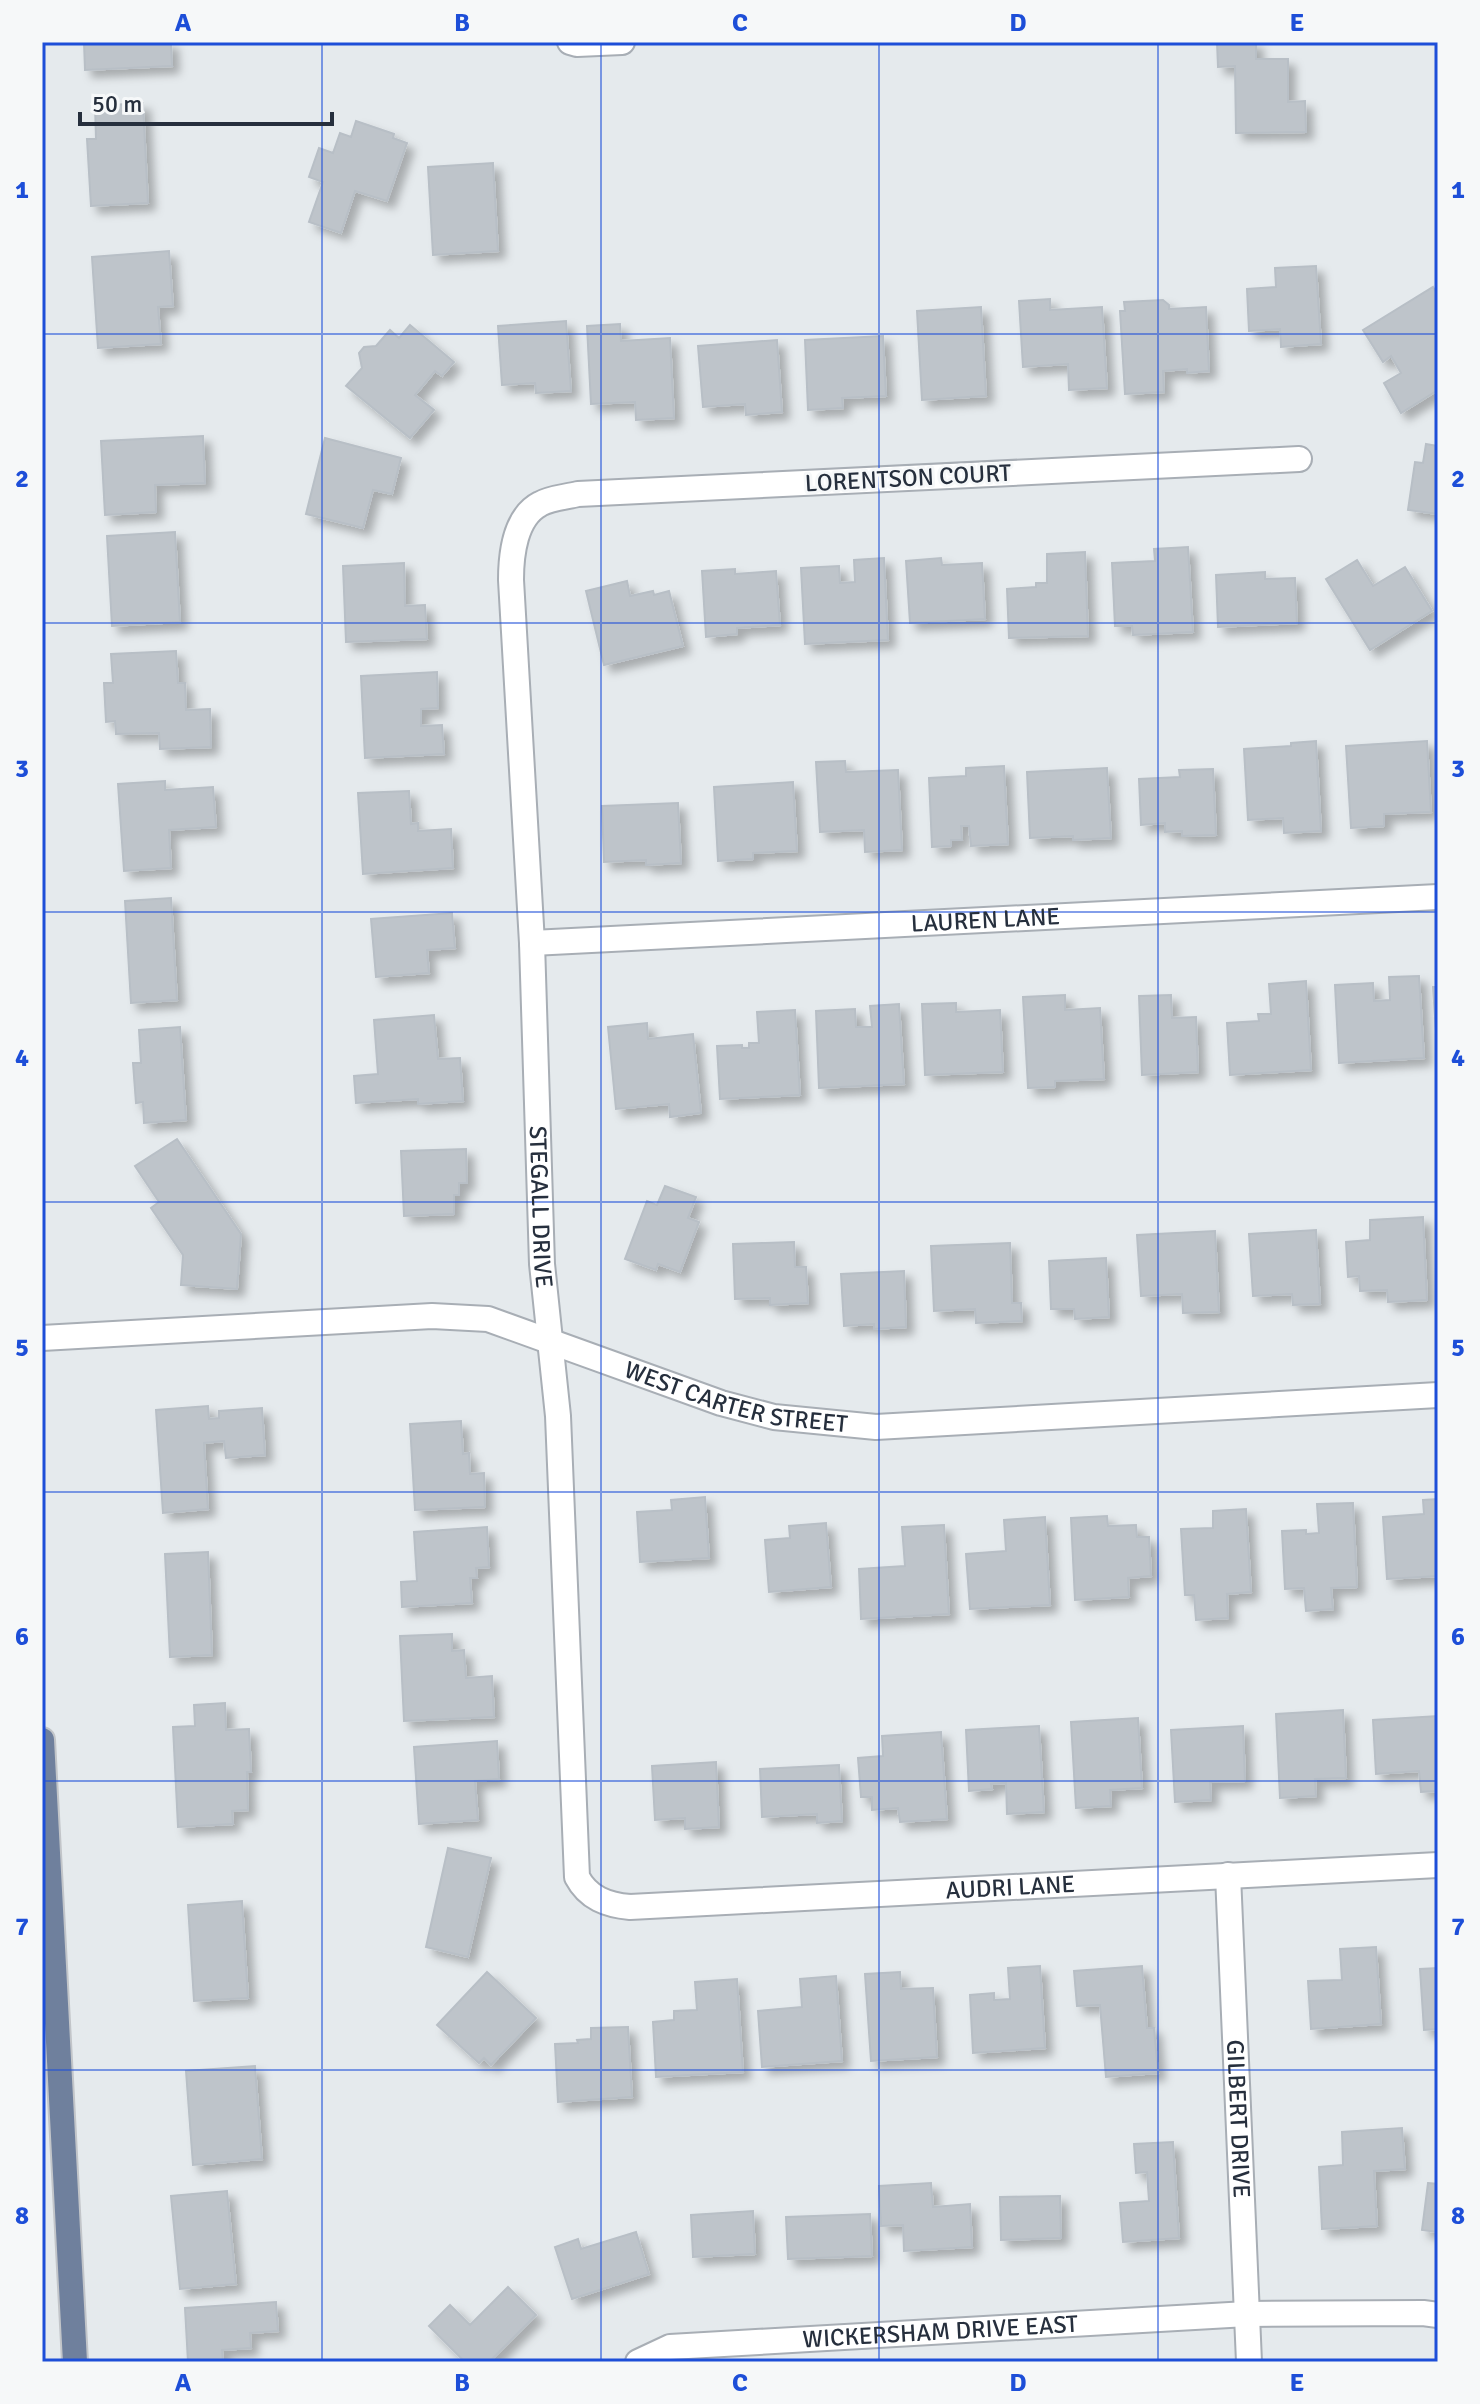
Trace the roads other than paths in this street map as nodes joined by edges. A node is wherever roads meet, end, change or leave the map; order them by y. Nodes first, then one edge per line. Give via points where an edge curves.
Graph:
1 (570, 42) edge
2 (622, 42) edge
3 (1299, 459) dead end
4 (524, 519) joint
5 (1438, 897) edge
6 (532, 943) junction
7 (42, 1338) edge
8 (551, 1342) junction
9 (1438, 1395) edge
10 (42, 1740) edge
11 (1438, 1865) edge
12 (1228, 1875) junction
13 (587, 1892) joint
14 (1247, 2314) junction
15 (1438, 2315) edge
16 (75, 2362) edge
17 (638, 2362) edge
18 (1249, 2362) edge

1 - 2 street
3 - 4 street, LORENTSON COURT via 578,494 540,504
4 - 6 street, STEGALL DRIVE via 511,552 511,580
5 - 6 street, LAUREN LANE
6 - 8 street, STEGALL DRIVE via 542,1264
7 - 8 street, WEST CARTER STREET via 432,1316 488,1319
8 - 9 street, WEST CARTER STREET via 774,1417 876,1427
8 - 13 street, STEGALL DRIVE via 577,1877
10 - 16 main road
11 - 12 street, AUDRI LANE
12 - 13 street, AUDRI LANE via 630,1907 610,1906
12 - 14 street, GILBERT DRIVE
14 - 15 street, WICKERSHAM DRIVE EAST
14 - 17 street, WICKERSHAM DRIVE EAST via 670,2347
14 - 18 street, GILBERT DRIVE

